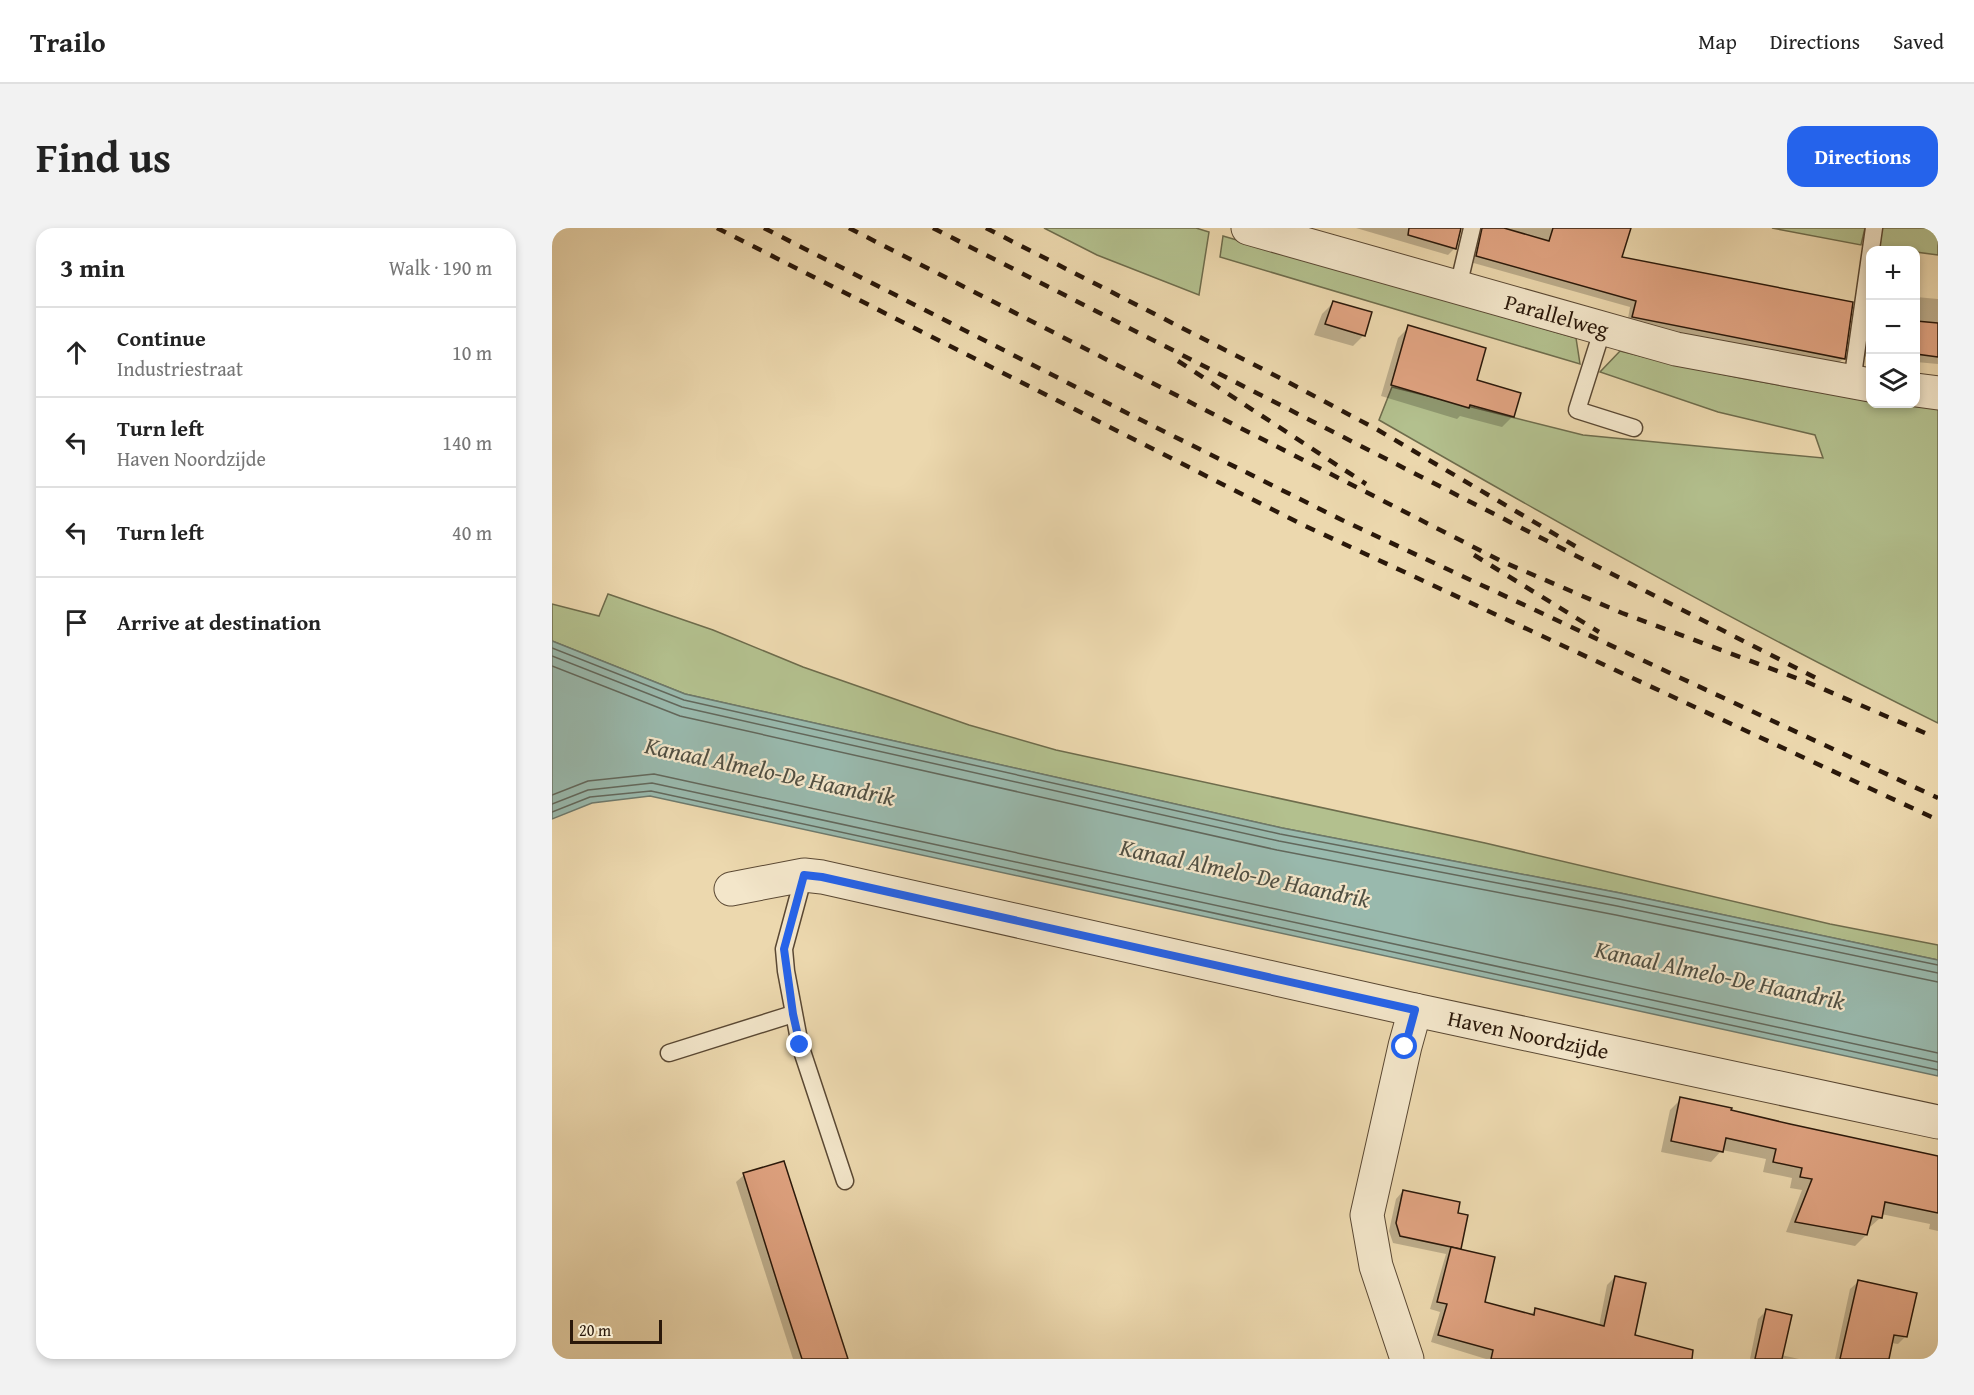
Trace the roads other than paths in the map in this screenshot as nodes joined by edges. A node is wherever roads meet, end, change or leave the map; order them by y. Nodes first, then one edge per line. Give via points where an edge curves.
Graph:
1 (1248, 228) edge
2 (1472, 228) edge
3 (1874, 228) edge
4 (1458, 287) junction
5 (1603, 328) junction
6 (1861, 383) edge
7 (1920, 391) edge
8 (1938, 393) edge
9 (1634, 428) dead end
10 (804, 875) junction
11 (731, 889) dead end
12 (1415, 1010) junction
13 (793, 1014) junction
14 (669, 1053) dead end
15 (1938, 1122) edge
16 (845, 1181) dead end
17 (1407, 1359) edge

1 - 4 street, Parallelweg
2 - 4 lane
3 - 6 lane
4 - 5 street, Parallelweg
5 - 6 street, Parallelweg via 1676,349
5 - 9 lane via 1577,410
7 - 8 street
10 - 11 street, Haven Noordzijde
10 - 12 street, Haven Noordzijde
10 - 13 lane via 784,949
12 - 15 street, Haven Noordzijde
12 - 17 street via 1367,1215 1376,1266
13 - 14 lane
13 - 16 lane

